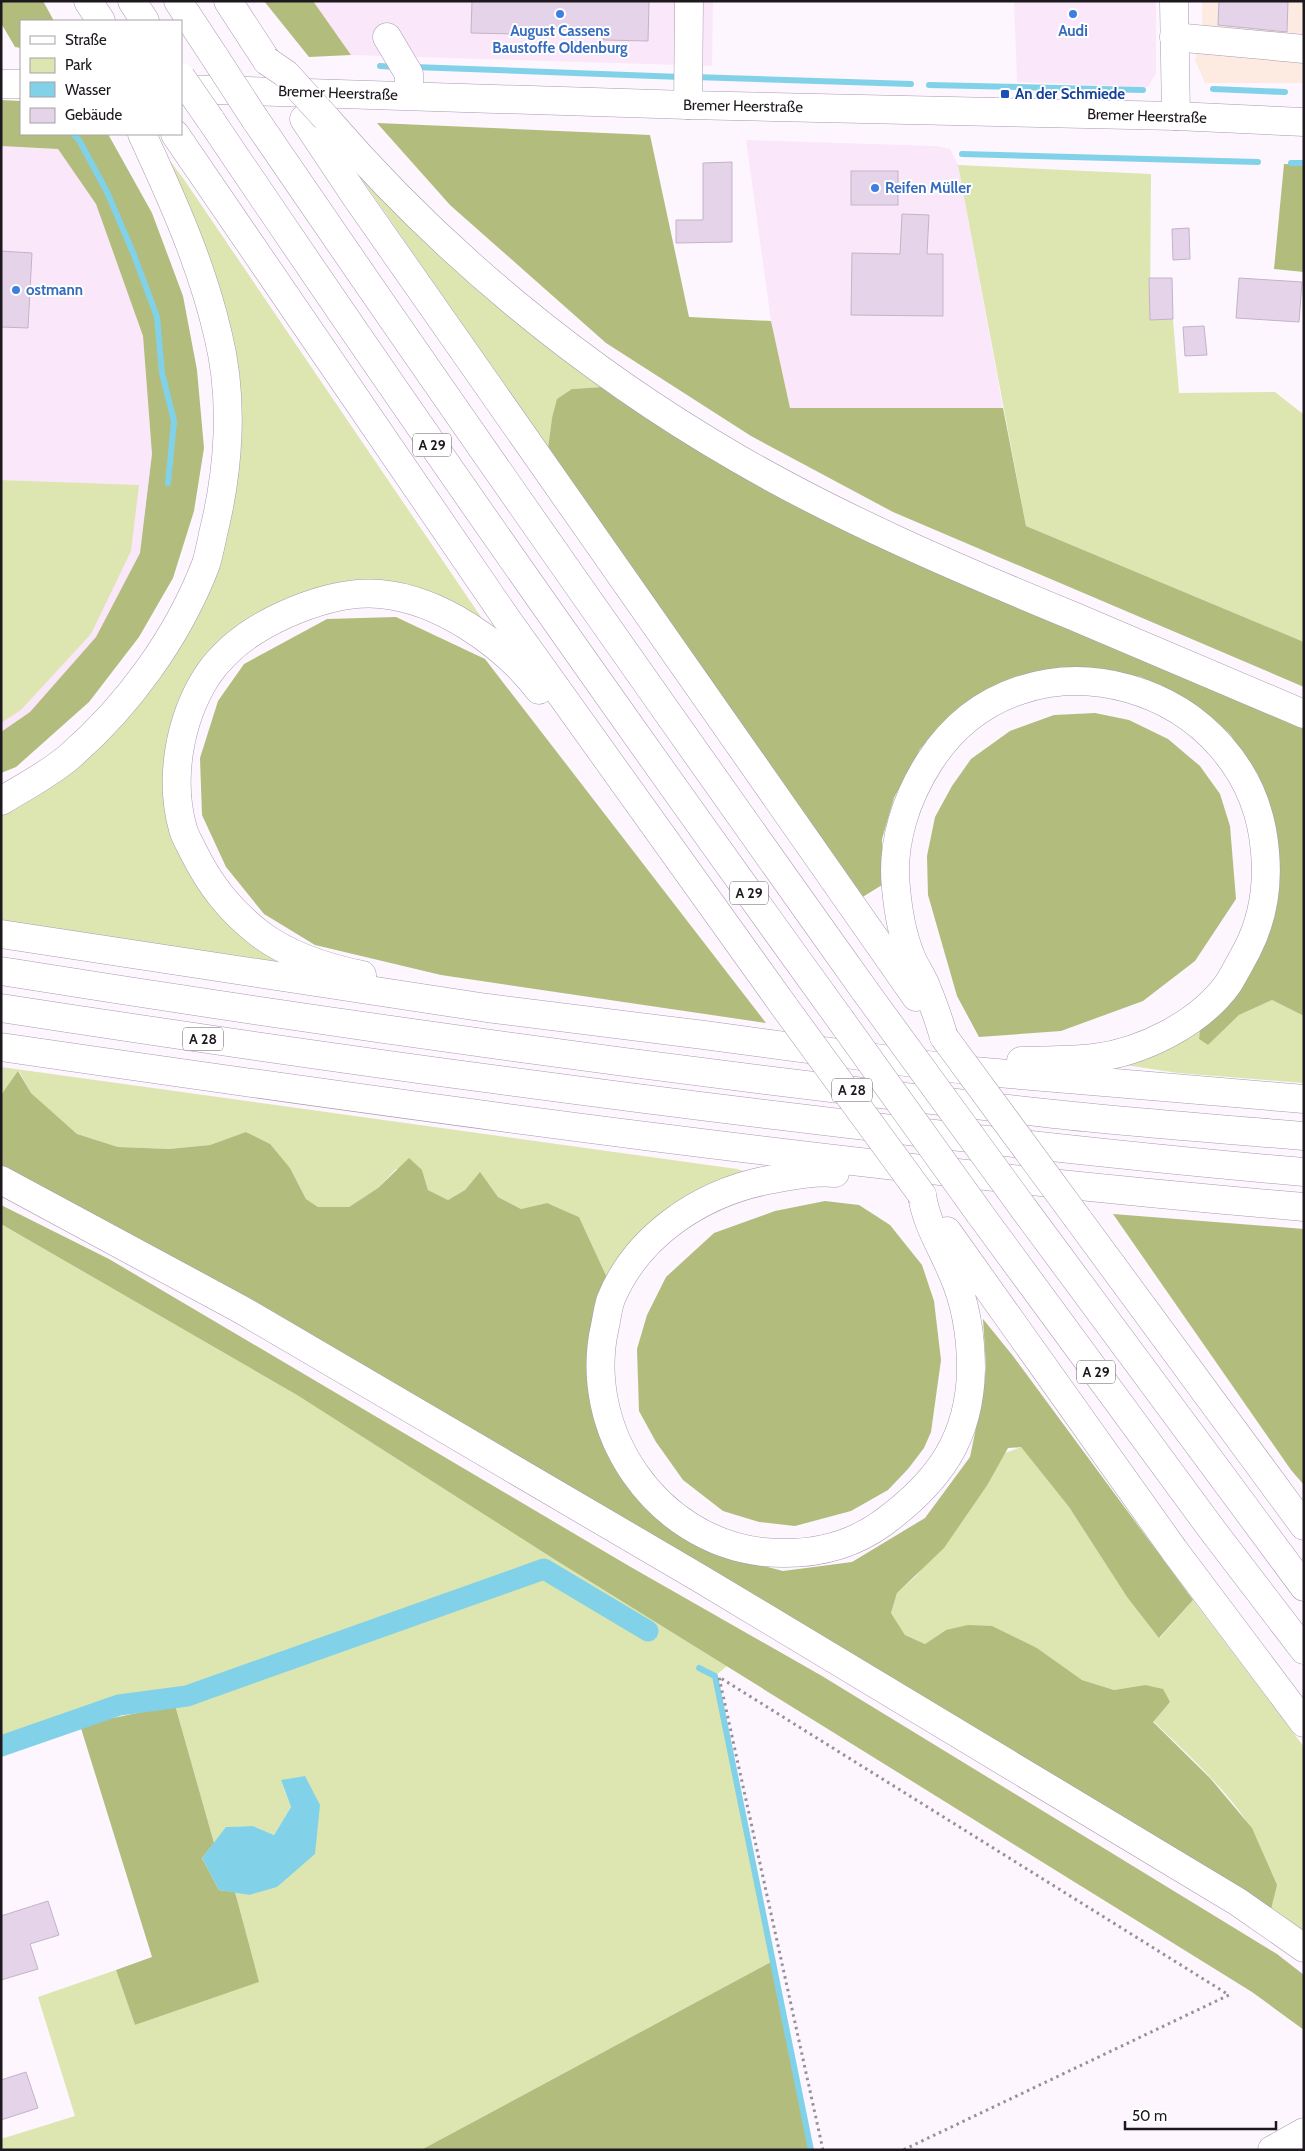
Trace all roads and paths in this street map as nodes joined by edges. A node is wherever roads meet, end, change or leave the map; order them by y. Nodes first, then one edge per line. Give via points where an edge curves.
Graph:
1 (70, 1) edge
2 (88, 1) edge
3 (132, 1) edge
4 (178, 1) edge
5 (228, 1) edge
6 (689, 1) edge
7 (1174, 1) edge
8 (81, 20) edge
9 (100, 20) edge
10 (143, 20) edge
11 (387, 37) dead end
12 (1174, 37) junction
13 (1304, 49) edge
14 (182, 78) edge
15 (1, 84) edge
16 (20, 84) edge
17 (182, 89) edge
18 (410, 95) junction
19 (688, 105) junction
20 (1176, 116) junction
21 (315, 118) junction
22 (1304, 122) edge
23 (142, 135) edge
24 (176, 135) edge
25 (1304, 714) edge
26 (633, 797) junction
27 (1, 801) edge
28 (1, 934) edge
29 (1, 971) edge
30 (1, 1008) edge
31 (487, 1008) junction
32 (944, 1037) junction
33 (1, 1047) edge
34 (973, 1071) junction
35 (1304, 1099) edge
36 (1304, 1136) edge
37 (879, 1165) junction
38 (1304, 1172) edge
39 (1, 1180) edge
40 (922, 1195) junction
41 (1304, 1207) edge
42 (1222, 1416) junction
43 (1304, 1504) edge
44 (1304, 1526) edge
45 (1304, 1587) edge
46 (1304, 1650) edge
47 (1304, 1722) edge
48 (1304, 1948) edge
49 (1304, 2132) edge
50 (823, 2150) edge
51 (903, 2150) edge
52 (1272, 2150) edge

1 - 8 main road
2 - 9 main road
3 - 10 main road
4 - 45 main road, A 29, bridge via 400,332 687,742 1024,1209
5 - 21 main road, bridge via 267,61 286,74
6 - 19 main road
7 - 12 main road
11 - 18 main road via 409,74
12 - 13 main road
12 - 20 main road
14 - 46 main road, A 29, bridge via 362,345 658,768 980,1214
15 - 16 main road
17 - 18 main road, Bremer Heerstraße
18 - 19 main road, Bremer Heerstraße
19 - 20 main road, Bremer Heerstraße
20 - 22 main road, Bremer Heerstraße
21 - 25 main road via 350,146 428,226 546,330 672,419 812,499 897,540
21 - 32 main road via 367,213
23 - 27 main road via 202,276 219,337 227,399 226,455 220,508 206,563 178,621 136,688 68,758
24 - 26 main road via 506,618
26 - 31 main road via 607,778 525,672 489,641 452,617 417,602 380,594 337,597 307,605 249,633 225,654 207,677 187,718 179,749 177,792 183,830 204,873 229,908 261,935 293,953 352,973 468,993
26 - 40 main road, bridge
28 - 31 main road
29 - 36 main road, A 28 via 392,1031 690,1072 1056,1114
30 - 38 main road, A 28 via 405,1069 683,1105 1143,1158
31 - 34 main road
32 - 34 main road via 927,987 910,954 900,919 894,857 918,780 941,744 969,717 1000,698 1039,684 1086,680 1138,690 1171,705 1204,728 1220,743 1245,782 1256,804 1264,842 1266,888 1261,910 1253,939 1227,986 1192,1019 1135,1048 1094,1058 1014,1061
32 - 42 main road, bridge
33 - 37 main road via 395,1104
34 - 35 main road
37 - 40 main road via 859,1174 828,1172 737,1187 698,1204 670,1223 646,1245 626,1273 611,1300 601,1343 600,1381 604,1408 617,1447 640,1483 663,1508 712,1538 745,1550 790,1554 836,1547 874,1529 908,1504 932,1479 951,1452 966,1413 971,1370 969,1328 963,1301 924,1214
37 - 41 main road
39 - 48 main road via 242,1310 701,1579 1238,1902
40 - 47 main road via 1174,1550
42 - 43 main road via 1256,1442
42 - 44 main road
49 - 52 main road
50 - 51 path via 719,1677 1229,1995

